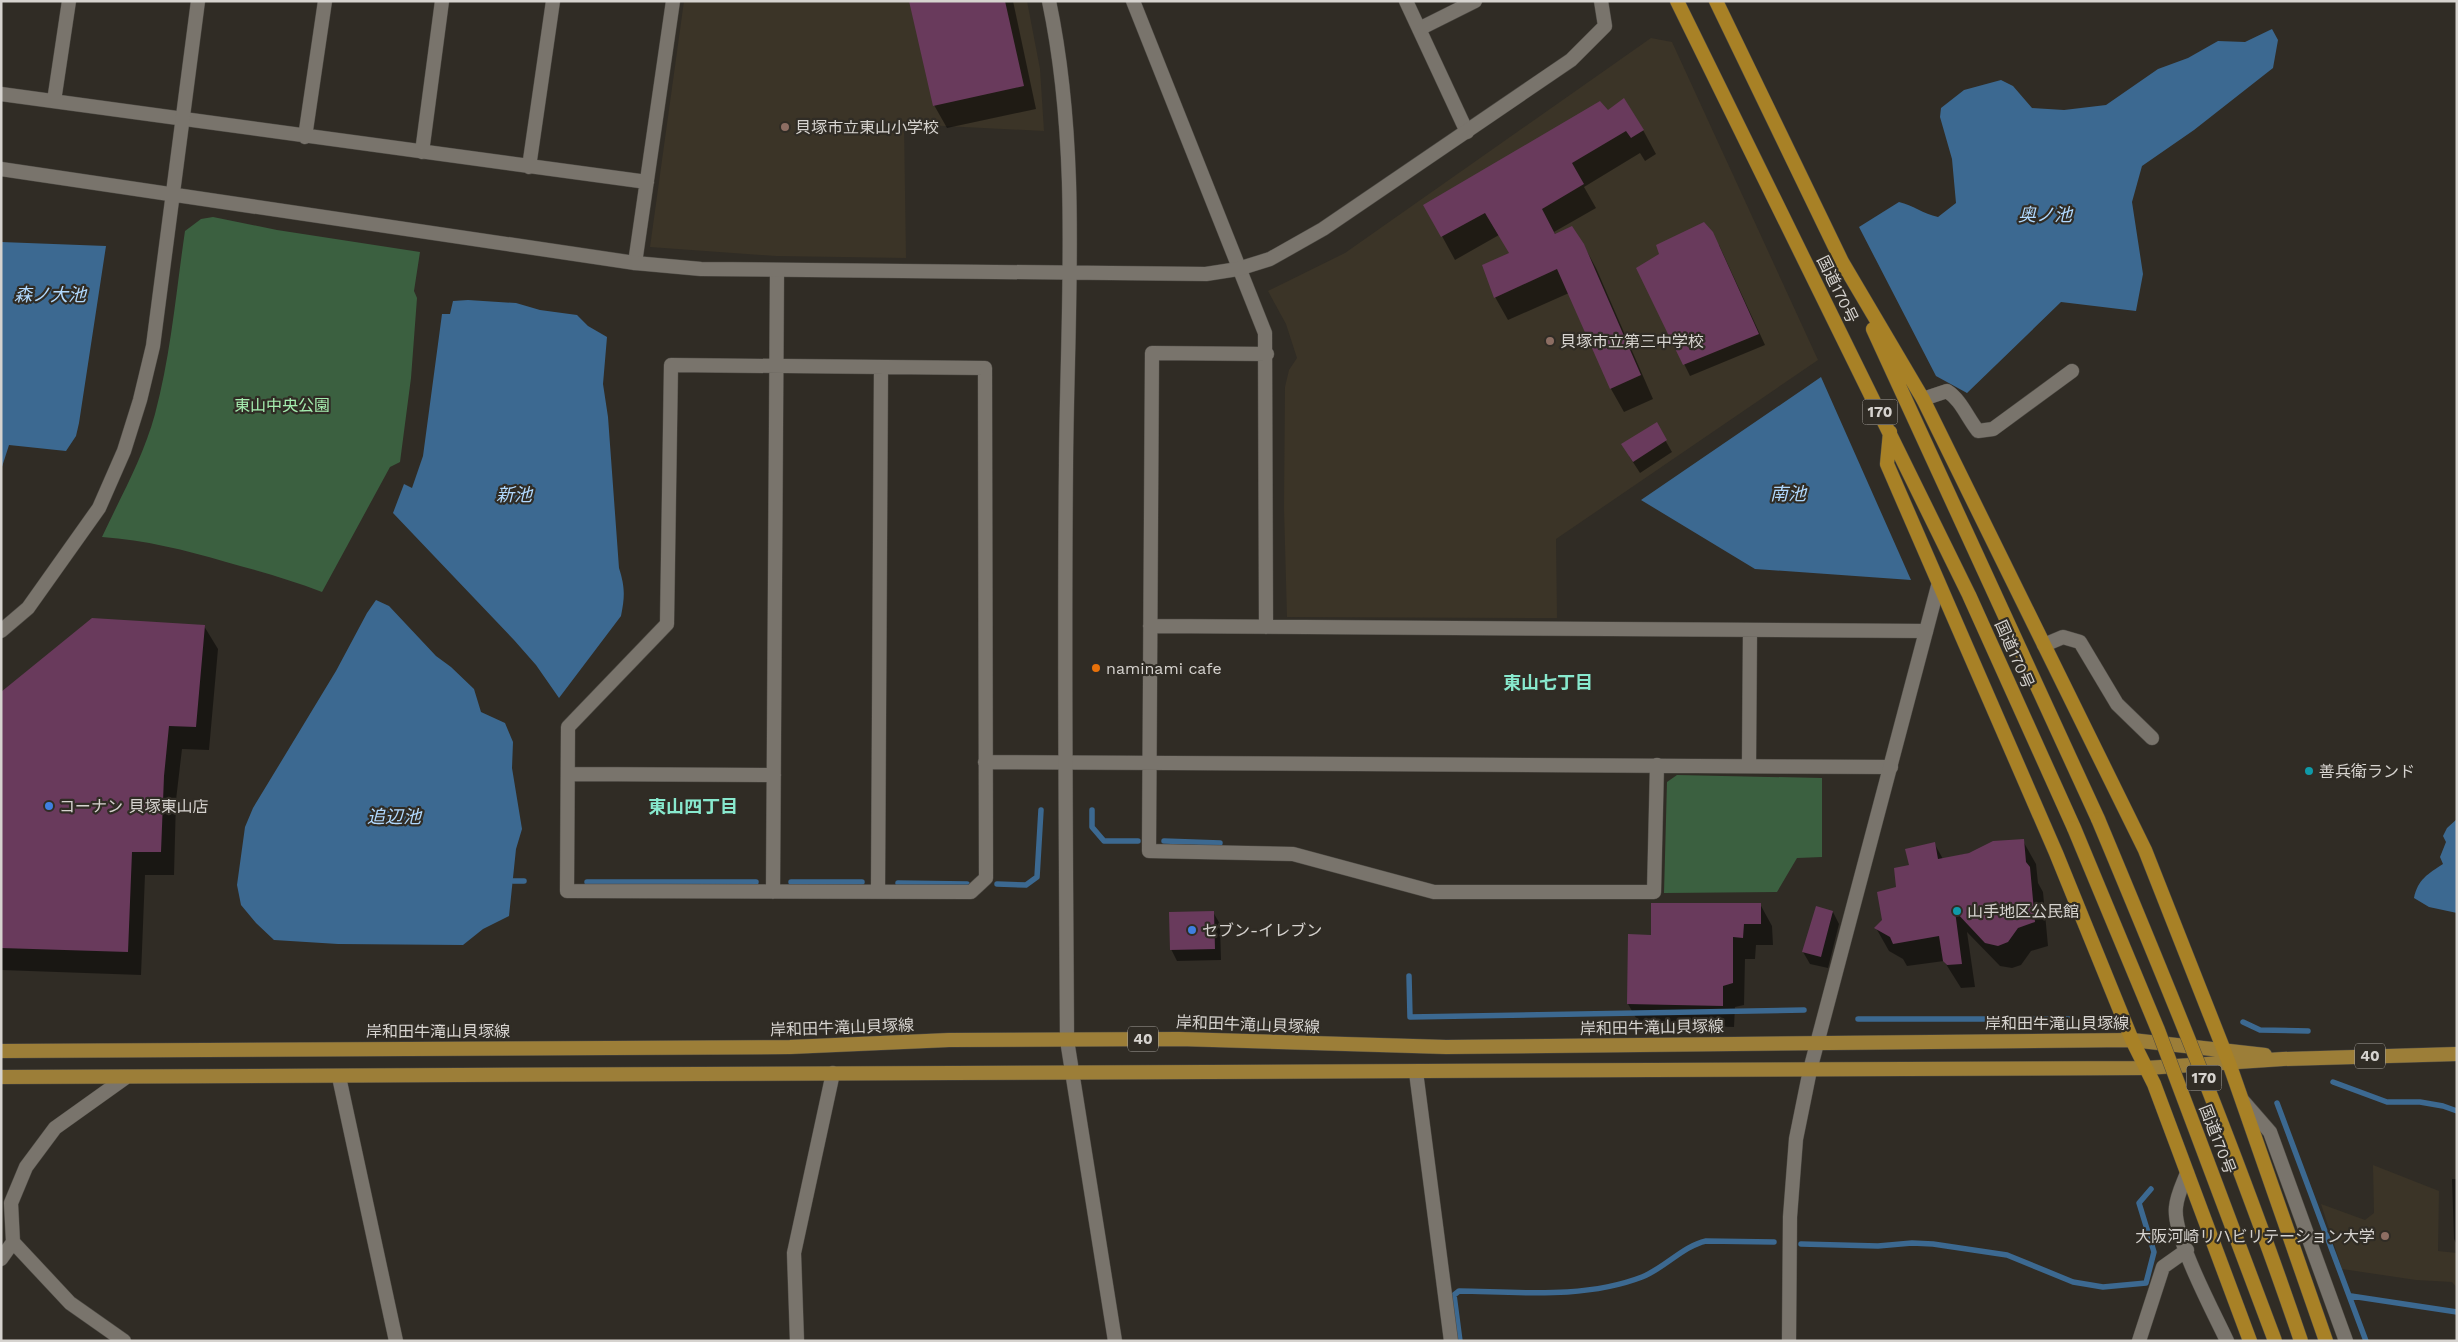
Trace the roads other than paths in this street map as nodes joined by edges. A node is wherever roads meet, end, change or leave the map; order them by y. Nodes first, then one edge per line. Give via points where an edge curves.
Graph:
1 (69, 1) edge
2 (198, 1) edge
3 (325, 1) edge
4 (442, 1) edge
5 (553, 1) edge
6 (673, 1) edge
7 (1049, 1) edge
8 (1133, 1) edge
9 (1406, 1) edge
10 (1475, 1) edge
11 (1601, 1) edge
12 (1677, 1) edge
13 (1716, 1) edge
14 (1419, 29) junction
15 (1, 94) edge
16 (54, 101) junction
17 (181, 120) junction
18 (1467, 132) junction
19 (306, 137) junction
20 (422, 152) junction
21 (529, 167) junction
22 (1, 169) edge
23 (647, 182) junction
24 (172, 192) junction
25 (1841, 260) junction
26 (635, 263) junction
27 (1238, 269) junction
28 (777, 271) junction
29 (1068, 272) junction
30 (1267, 354) junction
31 (776, 366) junction
32 (881, 367) junction
33 (2072, 371) dead end
34 (1923, 399) junction
35 (1890, 432) junction
36 (1938, 586) junction
37 (1150, 626) junction
38 (1266, 627) junction
39 (1750, 630) junction
40 (1, 631) edge
41 (1926, 631) junction
42 (2044, 645) junction
43 (2152, 738) dead end
44 (1066, 761) junction
45 (985, 762) junction
46 (1149, 762) junction
47 (1658, 765) junction
48 (1749, 766) junction
49 (1890, 767) junction
50 (568, 774) junction
51 (774, 775) junction
52 (772, 892) junction
53 (878, 892) junction
54 (1066, 1040) junction
55 (2132, 1040) junction
56 (1818, 1044) junction
57 (2223, 1050) junction
58 (1, 1051) edge
59 (2457, 1054) edge
60 (2283, 1059) junction
61 (2229, 1063) junction
62 (2146, 1068) junction
63 (1810, 1070) junction
64 (1416, 1072) junction
65 (1072, 1073) junction
66 (833, 1074) junction
67 (1, 1077) edge
68 (339, 1077) junction
69 (125, 1078) junction
70 (2241, 1098) junction
71 (2187, 1173) junction
72 (6, 1201) edge
73 (12, 1242) junction
74 (2187, 1250) junction
75 (1, 1259) edge
76 (124, 1341) edge
77 (396, 1341) edge
78 (797, 1341) edge
79 (1115, 1341) edge
80 (1451, 1341) edge
81 (1788, 1341) edge
82 (2139, 1341) edge
83 (2227, 1341) edge
84 (2250, 1341) edge
85 (2275, 1341) edge
86 (2301, 1341) edge
87 (2326, 1341) edge
88 (2346, 1341) edge

1 - 16 street
2 - 17 street
3 - 19 street
4 - 20 street
5 - 21 street
6 - 23 street
7 - 29 street via 1057,38 1068,146
8 - 27 street
9 - 14 street
10 - 14 street
11 - 18 street via 1605,26 1590,43 1571,60
12 - 35 highway, 国道170号 / 170
13 - 25 highway, 国道170号 / 170
14 - 18 street
15 - 16 street
16 - 17 street
17 - 19 street
17 - 24 street
18 - 27 street via 1323,229 1270,259
19 - 20 street
20 - 21 street
21 - 23 street
22 - 24 street
23 - 26 street
24 - 26 street
24 - 40 street via 153,346 124,451 99,508 69,552 28,608
25 - 34 highway
25 - 86 highway, 国道170号 / 170, bridge via 2098,820 2186,1028
26 - 28 street
27 - 29 street via 1206,274
27 - 30 street via 1265,333
28 - 29 street
28 - 31 street
29 - 44 street
30 - 37 street via 1152,353
30 - 38 street
31 - 32 street
31 - 50 street via 671,365 668,624 568,727
31 - 51 street
32 - 45 street via 985,368
32 - 53 street
33 - 34 street via 1993,429 1978,431 1956,397 1947,391
34 - 42 highway
35 - 36 highway via 1886,464
35 - 85 highway, 国道170号 / 170, bridge via 1969,595 2074,828 2158,1030
36 - 41 street
36 - 55 highway via 2056,853
37 - 38 street
37 - 46 street
38 - 39 street
39 - 41 street
39 - 48 street
41 - 49 street
42 - 43 street via 2063,637 2080,642 2117,704
42 - 57 highway via 2145,850
44 - 45 street
44 - 46 street
44 - 54 street
45 - 53 street via 986,878 971,892
46 - 47 street
46 - 47 street via 1149,851 1293,854 1434,892 1654,892
47 - 48 street
48 - 49 street
49 - 56 street
50 - 51 street
50 - 52 street via 567,891
51 - 52 street
52 - 53 street
54 - 56 main road, 岸和田牛滝山貝塚線 / 40 via 1179,1039 1446,1047
54 - 58 main road, 岸和田牛滝山貝塚線 / 40 via 949,1040 780,1048
54 - 65 street
55 - 56 main road, 岸和田牛滝山貝塚線 / 40
55 - 57 main road, 岸和田牛滝山貝塚線 / 40
55 - 62 highway
56 - 63 street
57 - 60 main road, 岸和田牛滝山貝塚線 / 40
57 - 61 highway
59 - 60 main road, 岸和田牛滝山貝塚線 / 40
60 - 61 main road, 岸和田牛滝山貝塚線 / 40
61 - 62 main road, 岸和田牛滝山貝塚線 / 40
61 - 70 highway
62 - 63 main road, 岸和田牛滝山貝塚線 / 40
62 - 71 highway
63 - 64 main road, 岸和田牛滝山貝塚線 / 40
63 - 81 street via 1795,1149 1790,1217
64 - 65 main road, 岸和田牛滝山貝塚線 / 40
64 - 80 street
65 - 66 main road, 岸和田牛滝山貝塚線 / 40
65 - 79 street
66 - 68 main road, 岸和田牛滝山貝塚線 / 40
66 - 78 street via 794,1253
67 - 69 main road, 岸和田牛滝山貝塚線 / 40
68 - 69 main road, 岸和田牛滝山貝塚線 / 40
68 - 77 street
69 - 72 street via 56,1128 26,1167
70 - 87 highway
70 - 88 street via 2270,1132
71 - 74 street via 2176,1208
71 - 84 highway
72 - 73 street
73 - 75 street
73 - 76 street via 70,1303
74 - 82 street via 2163,1267
74 - 83 street

